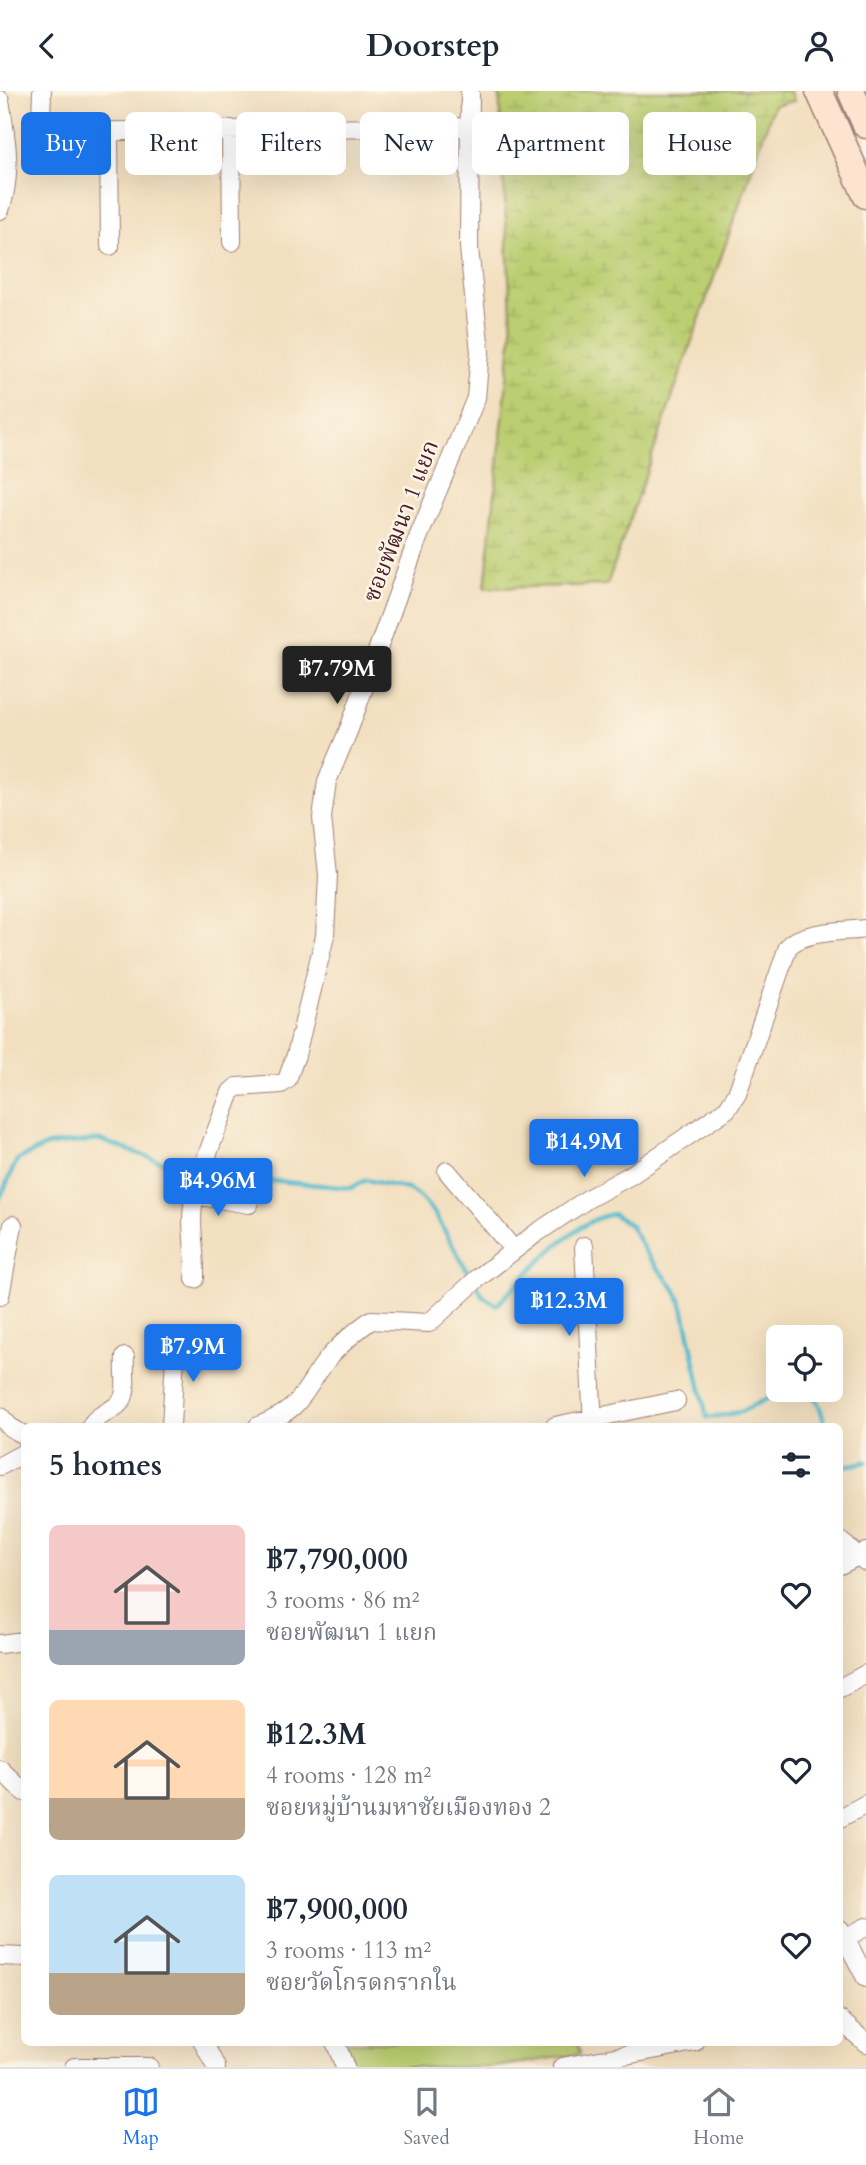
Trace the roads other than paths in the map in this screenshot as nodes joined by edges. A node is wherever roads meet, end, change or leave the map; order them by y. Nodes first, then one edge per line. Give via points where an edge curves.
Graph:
1 (42, 91) edge
2 (470, 91) edge
3 (819, 91) edge
4 (851, 91) edge
5 (0, 100) edge
6 (41, 112) edge
7 (866, 125) edge
8 (471, 127) junction
9 (231, 129) junction
10 (111, 131) edge
11 (109, 175) edge
12 (866, 195) edge
13 (0, 210) edge
14 (232, 242) dead end
15 (110, 246) dead end
16 (866, 929) edge
17 (447, 1171) dead end
18 (195, 1195) junction
19 (249, 1204) dead end
20 (13, 1225) dead end
21 (584, 1246) dead end
22 (514, 1250) junction
23 (195, 1279) dead end
24 (0, 1296) edge
25 (176, 1340) dead end
26 (125, 1357) dead end
27 (676, 1401) dead end
28 (0, 1416) edge
29 (592, 1422) edge
30 (92, 1423) edge
31 (171, 1423) edge
32 (264, 1423) edge
33 (21, 1433) edge
34 (21, 1455) edge
35 (0, 1466) edge
36 (843, 1543) edge
37 (863, 1556) edge
38 (843, 1564) edge
39 (21, 1641) edge
40 (0, 1644) edge
41 (866, 1674) edge
42 (843, 1686) edge
43 (0, 1769) edge
44 (21, 1788) edge
45 (866, 1804) edge
46 (843, 1816) edge
47 (866, 1927) edge
48 (843, 1934) edge
49 (843, 1936) edge
50 (0, 1957) edge
51 (21, 1957) edge
52 (866, 1978) edge
53 (843, 2023) edge
54 (866, 2043) edge
55 (205, 2046) edge
56 (337, 2046) edge
57 (674, 2046) edge
58 (74, 2067) edge
59 (149, 2067) edge
60 (216, 2067) edge
61 (345, 2067) edge
62 (562, 2067) edge

1 - 6 street
2 - 8 street, ซอยพัฒนา 1 แยก
3 - 12 main road
4 - 7 main road
5 - 13 street via 9,160 8,186
8 - 9 street
8 - 18 street, ซอยพัฒนา 1 แยก via 469,248 480,352 476,398 327,781 322,818 328,875 324,936 289,1076 281,1084 237,1087 231,1092
9 - 10 street
9 - 14 street
11 - 15 street
16 - 22 street via 793,942 784,954 737,1094 727,1109
17 - 22 street
18 - 19 street
18 - 23 street, ซอยพัฒนา 1 แยก via 191,1230 196,1245
20 - 24 street
21 - 29 street
22 - 32 street via 429,1323 371,1320 331,1355 297,1404
25 - 31 street
26 - 30 street via 125,1392 120,1404
27 - 29 street
28 - 33 street
34 - 35 street
36 - 37 street
37 - 38 street
39 - 40 street
41 - 42 street
43 - 44 street
45 - 46 street
47 - 48 street
49 - 52 street
50 - 51 street
53 - 54 street
55 - 60 street
56 - 61 street
57 - 62 street
58 - 59 street

